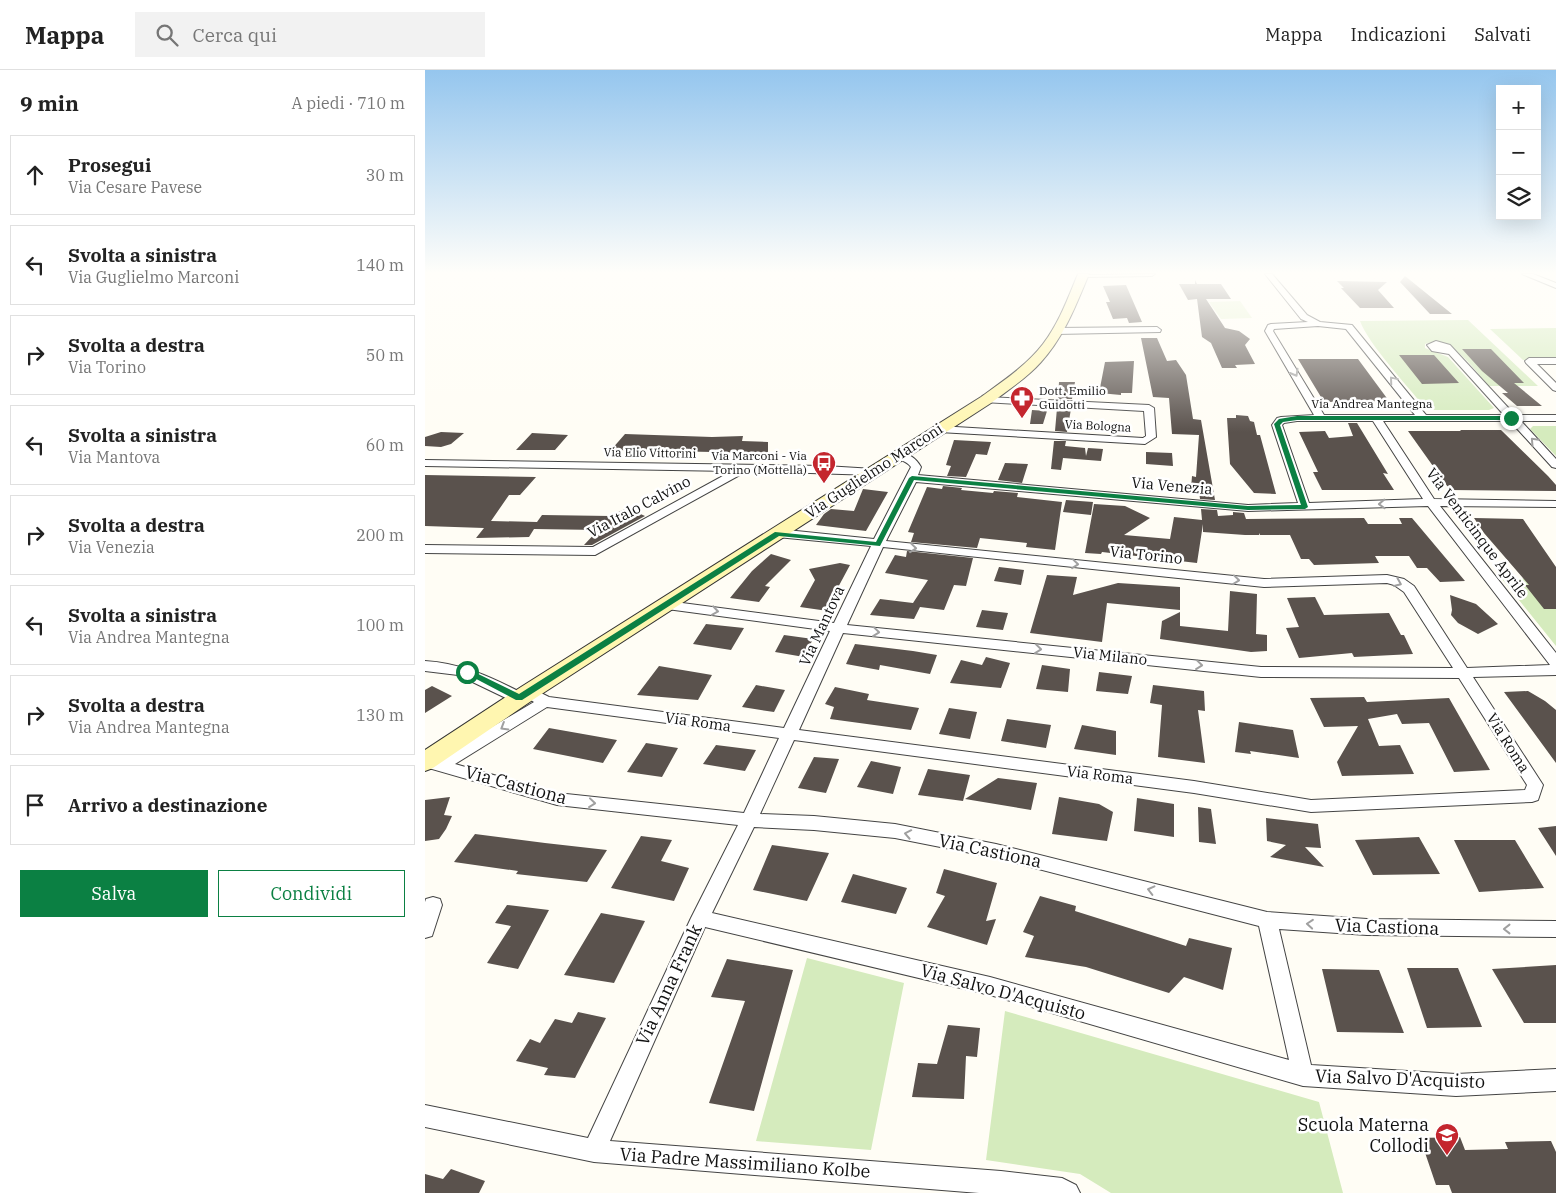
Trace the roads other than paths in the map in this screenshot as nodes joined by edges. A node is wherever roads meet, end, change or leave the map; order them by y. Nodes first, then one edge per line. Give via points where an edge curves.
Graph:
1 (1058, 326) edge
2 (1274, 326) edge
3 (1343, 326) edge
4 (1157, 330) dead end
5 (1056, 331) junction
6 (1450, 352) dead end
7 (1556, 361) edge
8 (1556, 388) edge
9 (986, 400) junction
10 (1321, 418) junction
11 (1376, 418) junction
12 (1423, 418) junction
13 (1511, 418) junction
14 (1556, 418) edge
15 (939, 429) junction
16 (899, 454) junction
17 (425, 463) edge
18 (1556, 465) edge
19 (743, 468) junction
20 (874, 472) junction
21 (912, 478) junction
22 (1431, 502) junction
23 (1556, 504) edge
24 (1305, 507) junction
25 (777, 533) junction
26 (878, 544) junction
27 (425, 549) edge
28 (667, 605) junction
29 (839, 628) junction
30 (1556, 663) edge
31 (425, 666) edge
32 (1556, 670) edge
33 (1463, 673) junction
34 (524, 695) junction
35 (545, 702) junction
36 (788, 734) junction
37 (430, 762) edge
38 (749, 820) junction
39 (433, 905) dead end
40 (700, 918) junction
41 (1267, 920) junction
42 (1556, 929) edge
43 (425, 930) edge
44 (1303, 1076) junction
45 (1556, 1080) edge
46 (425, 1116) edge
47 (594, 1151) junction
48 (1001, 1188) edge
49 (1068, 1193) edge

1 - 5 main road, Via Guglielmo Marconi
2 -> 10 street via 1269,331
12 -> 3 street via 1349,327
4 - 5 street
5 - 9 main road, Via Guglielmo Marconi via 1043,352 1022,374
6 - 13 street
7 - 8 street via 1529,361
9 - 15 main road, Via Guglielmo Marconi
9 - 15 street, Via Bologna via 1149,408 1151,438 1145,441
10 - 11 street, Via Andrea Mantegna
10 - 24 street, Via Andrea Mantegna via 1288,419 1277,424
11 - 12 street, Via Andrea Mantegna
11 - 22 street, Via Venticinque Aprile
12 - 13 street, Via Andrea Mantegna
13 - 14 street, Via Andrea Mantegna
18 -> 13 street
15 - 16 main road, Via Guglielmo Marconi
16 - 20 main road, Via Guglielmo Marconi
16 - 21 street via 911,460 916,467
17 - 19 street, Via Elio Vittorini
19 - 20 street, Via Elio Vittorini
19 - 27 street, Via Italo Calvino via 595,551
20 - 25 main road, Via Guglielmo Marconi
21 - 24 street, Via Venezia via 1248,508
21 - 26 street, Via Mantova
22 - 23 street, Via Venezia
22 -> 24 street, Via Venezia
22 - 30 street, Via Venticinque Aprile
25 - 26 street, Via Torino
25 - 28 main road, Via Guglielmo Marconi
26 - 29 street, Via Mantova
26 -> 33 street, Via Torino via 1264,583 1393,580 1409,589
28 -> 29 street, Via Milano
28 - 34 main road, Via Guglielmo Marconi
29 -> 33 street, Via Milano via 1261,672
29 - 36 street, Via Mantova
31 - 34 street, Via Roma via 445,666 467,672
32 - 33 street, Via Milano
33 - 36 street, Via Roma via 1535,785 1532,796 1311,806 1194,787
34 - 35 street, Via Roma
34 - 37 main road, Via Guglielmo Marconi
35 - 36 street, Via Roma
35 -> 37 street
36 - 38 street, Via Mantova
37 -> 38 street, Via Castiona via 557,799
38 - 40 street, Via Anna Frank
41 -> 38 street, Via Castiona via 996,851 932,838 814,822
39 - 43 street
40 - 44 street, Via Salvo D'Acquisto via 990,986
40 - 47 street, Via Anna Frank
42 -> 41 street, Via Castiona via 1367,927
41 - 44 street, Via Salvo D'Acquisto
44 - 45 street, Via Salvo D'Acquisto via 1456,1085
46 - 47 street, Via Padre Massimiliano Kolbe
47 - 48 street, Via Padre Massimiliano Kolbe
48 - 49 street, Via Padre Massimiliano Kolbe via 1062,1190

